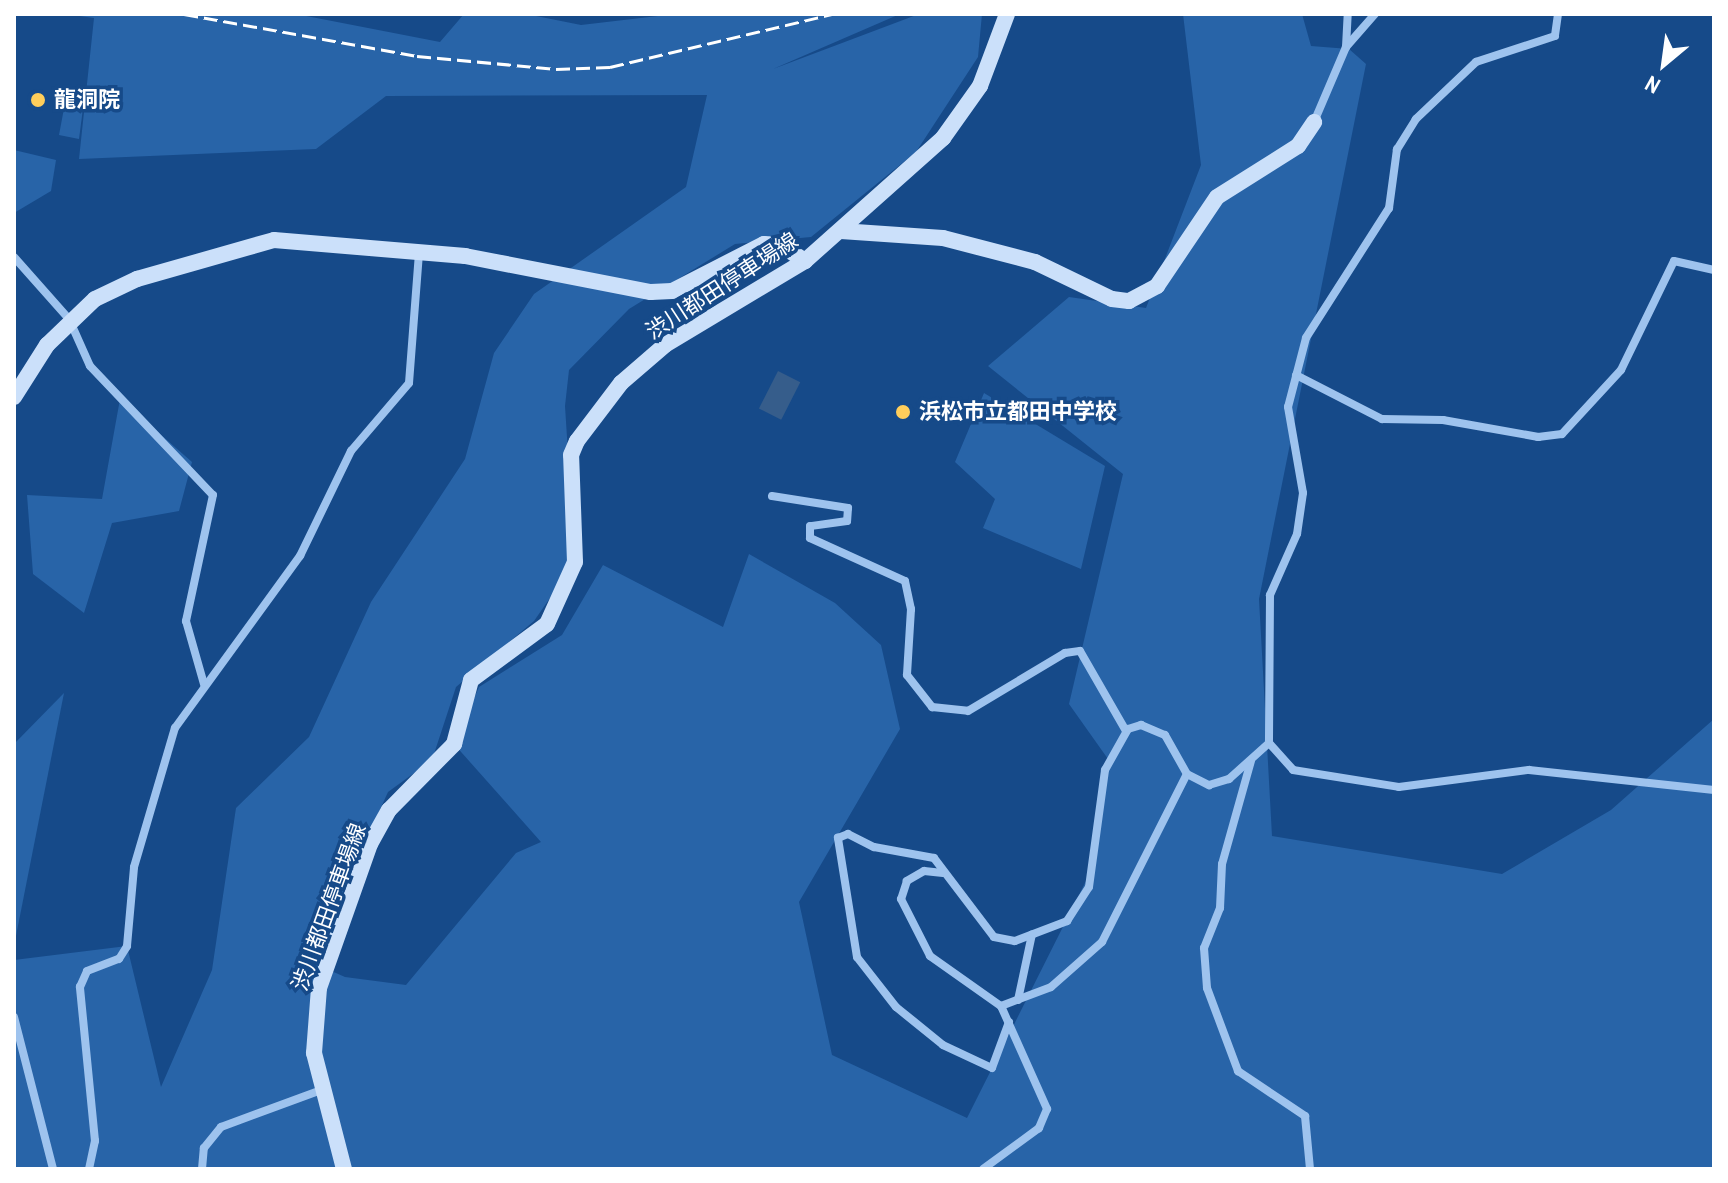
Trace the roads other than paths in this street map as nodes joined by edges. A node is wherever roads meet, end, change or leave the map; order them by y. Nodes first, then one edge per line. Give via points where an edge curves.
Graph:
1 (1007, 14) edge
2 (1348, 14) edge
3 (1375, 14) edge
4 (1558, 14) edge
5 (1346, 47) junction
6 (1314, 122) joint
7 (841, 231) junction
8 (419, 250) junction
9 (14, 257) edge
10 (805, 261) junction
11 (1714, 270) edge
12 (69, 319) junction
13 (1296, 375) junction
14 (14, 397) edge
15 (772, 496) dead end
16 (204, 684) junction
17 (1126, 731) junction
18 (1269, 743) junction
19 (1251, 761) junction
20 (1187, 774) junction
21 (1714, 790) edge
22 (943, 873) junction
23 (1032, 934) junction
24 (1018, 1000) junction
25 (1001, 1006) junction
26 (14, 1017) edge
27 (1009, 1022) junction
28 (321, 1090) junction
29 (53, 1169) edge
30 (89, 1169) edge
31 (202, 1169) edge
32 (344, 1169) edge
33 (983, 1169) edge
34 (1310, 1169) edge

1 - 7 main road, 渋川都田停車場線 via 980,86 943,138
2 - 5 street
3 - 5 street
4 - 13 street via 1555,36 1476,62 1416,119 1397,149 1389,208 1324,302
5 - 6 street
6 - 7 main road via 1298,146 1217,197 1157,286 1129,301 1112,299 1035,262 943,238
7 - 10 main road, 渋川都田停車場線
8 - 10 main road via 651,292 672,291 764,244 781,245
8 - 12 main road via 274,240 137,279
8 - 16 street via 409,383 351,451 300,556 264,612
9 - 12 street
10 - 28 main road, 渋川都田停車場線 via 665,345 621,383 577,441 571,455 575,562 547,624 471,680 454,744 406,789 370,844 319,988 314,1053
11 - 13 street via 1674,261 1621,370 1562,434 1538,437 1443,420 1382,419
12 - 14 main road
12 - 16 street via 90,366 213,495 186,621
13 - 18 street via 1288,407 1303,493 1297,534 1270,595
15 - 17 street via 848,508 847,521 810,526 810,538 905,581 911,609 907,675 932,707 968,711 1065,653 1080,651
16 - 30 street via 175,728 142,836 127,946 119,959 87,971 80,987 77,1008 95,1141
17 - 20 street via 1141,725 1165,735
17 - 23 street via 1105,770 1089,887 1067,921
18 - 19 street
18 - 21 street via 1293,770 1399,787 1532,770
19 - 20 street via 1209,785
19 - 34 street via 1222,864 1220,908 1204,948 1207,988 1238,1071 1305,1116
20 - 24 street via 1102,942 1051,987
22 - 23 street via 994,937 1015,941
22 - 25 street via 924,871 907,881 901,899 930,956
22 - 27 street via 934,858 917,851 874,847 848,834 838,838 857,957 896,1007 975,1064 992,1068
23 - 24 street
24 - 25 street
25 - 27 street
26 - 29 street
27 - 33 street via 1047,1114 1034,1133
28 - 31 street via 221,1127 204,1148
28 - 32 main road, 渋川都田停車場線

